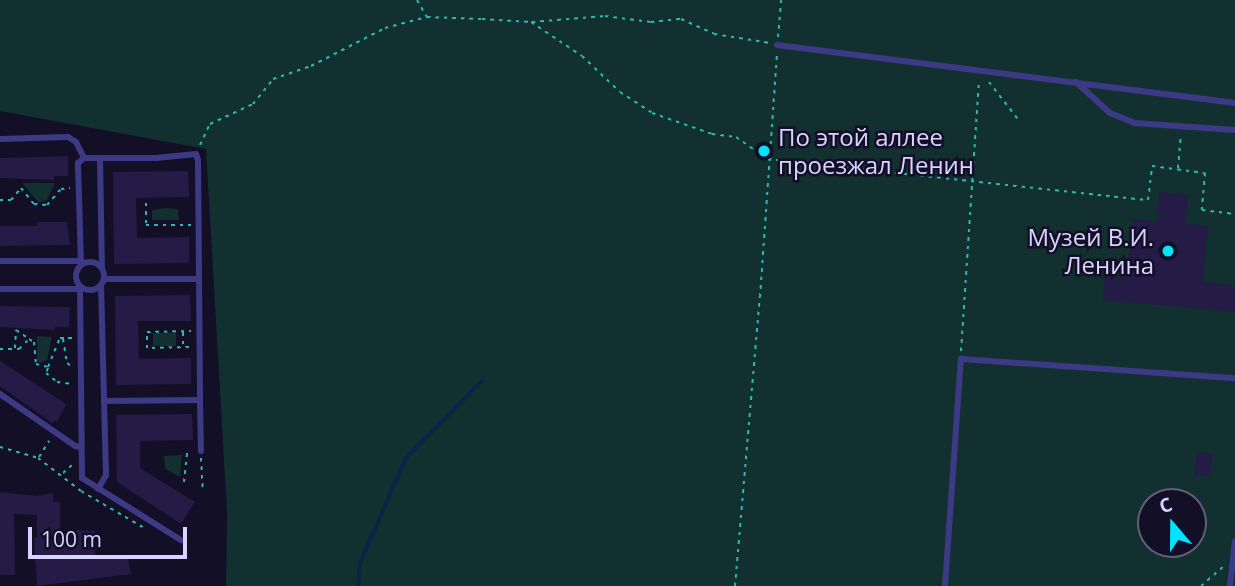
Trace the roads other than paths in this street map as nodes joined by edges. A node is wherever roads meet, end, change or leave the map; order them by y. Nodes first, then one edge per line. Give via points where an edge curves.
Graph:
1 (778, 45) road end
2 (1075, 80) junction
3 (1235, 103) edge
4 (1235, 130) edge
5 (0, 139) edge
6 (84, 158) junction
7 (100, 158) junction
8 (0, 261) edge
9 (81, 263) junction
10 (102, 268) junction
11 (199, 279) junction
12 (102, 282) junction
13 (80, 288) junction
14 (0, 289) edge
15 (1235, 378) edge
16 (0, 394) edge
17 (200, 400) junction
18 (104, 401) junction
19 (81, 447) junction
20 (201, 451) road end
21 (99, 489) junction
22 (181, 540) dead end
23 (1235, 541) edge
24 (945, 586) edge
25 (1230, 586) edge

1 - 2 lane
2 - 3 lane
2 - 4 lane via 1110,113 1135,123
5 - 6 lane via 68,137
6 - 7 lane
6 - 9 lane via 78,163
7 - 10 lane
7 - 11 lane via 196,154
8 - 9 lane
9 - 10 lane via 92,262
9 - 13 lane via 75,276
10 - 12 lane
11 - 12 lane
11 - 17 lane
12 - 13 lane via 92,290
12 - 18 lane
13 - 14 lane
13 - 19 lane
15 - 24 lane via 961,359
16 - 19 lane
17 - 18 lane
17 - 20 lane
18 - 21 lane via 106,475
19 - 21 lane via 82,478
21 - 22 lane
23 - 25 lane

